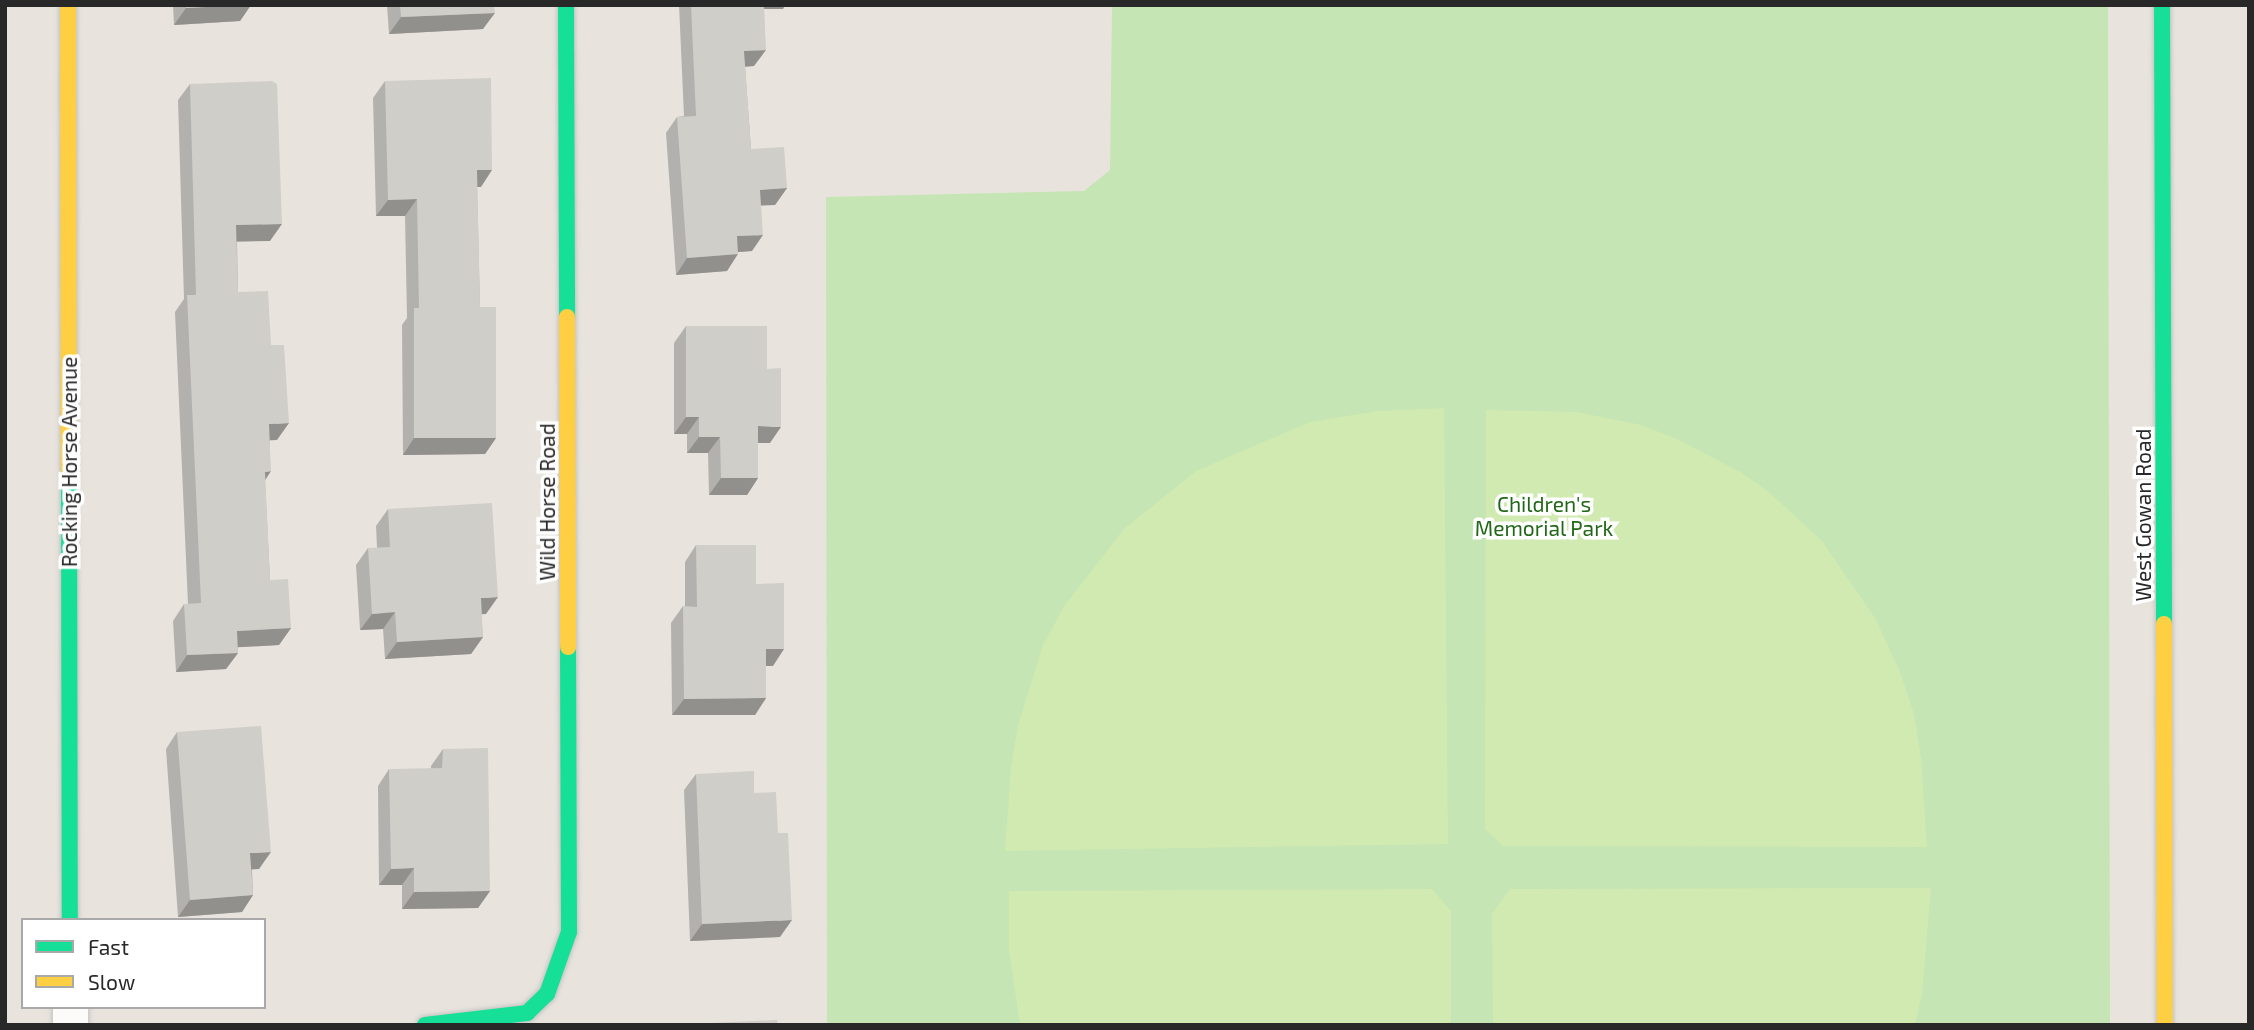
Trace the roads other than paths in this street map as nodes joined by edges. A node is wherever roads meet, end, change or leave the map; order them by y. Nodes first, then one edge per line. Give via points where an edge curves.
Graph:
1 (68, 5) edge
2 (566, 5) edge
3 (2162, 5) edge
4 (70, 918) edge
5 (425, 1025) edge
6 (2165, 1025) edge

1 - 4 street, Rocking Horse Avenue
2 - 5 street, Wild Horse Road via 569,932 547,994 527,1013
3 - 6 street, West Gowan Road

